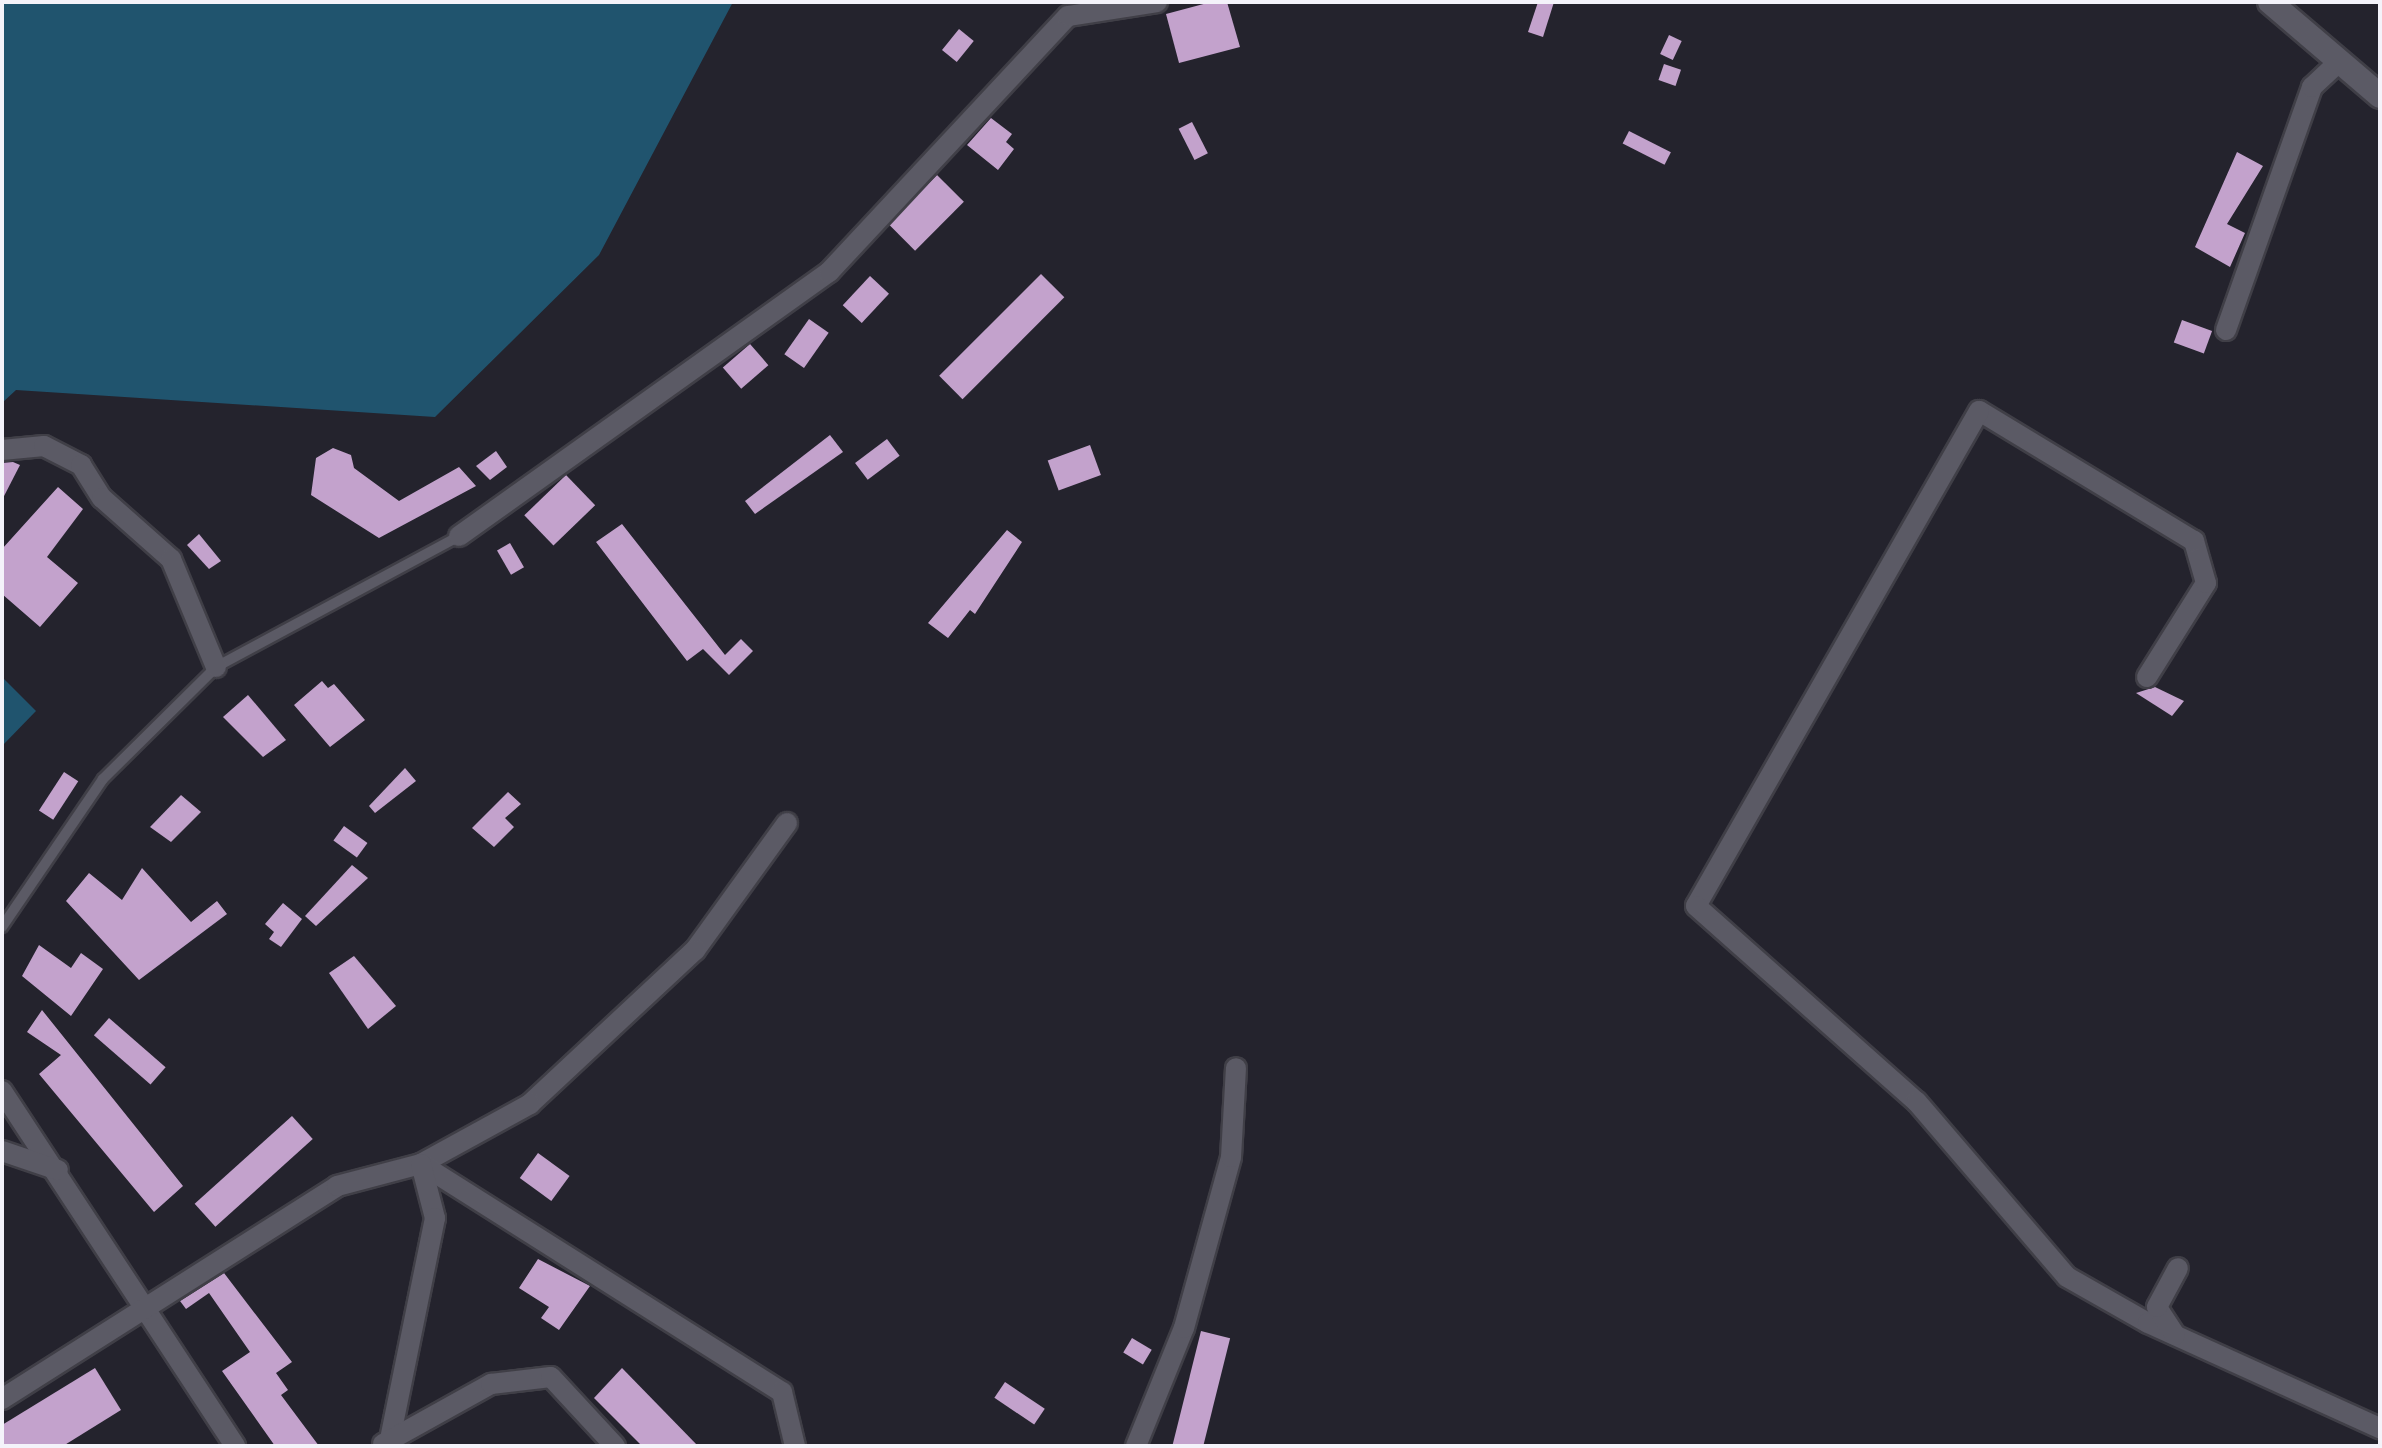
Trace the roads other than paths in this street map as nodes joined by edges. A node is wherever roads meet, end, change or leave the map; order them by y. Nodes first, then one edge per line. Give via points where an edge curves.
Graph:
1 (1157, 2) edge
2 (2270, 2) edge
3 (2338, 63) junction
4 (2380, 96) edge
5 (2226, 330) dead end
6 (2, 450) edge
7 (459, 536) joint
8 (216, 667) junction
9 (2147, 677) dead end
10 (787, 823) dead end
11 (2, 927) edge
12 (1236, 1068) dead end
13 (2, 1091) edge
14 (2, 1151) edge
15 (421, 1164) junction
16 (58, 1170) junction
17 (2178, 1268) dead end
18 (146, 1307) junction
19 (2175, 1335) junction
20 (2, 1399) edge
21 (2380, 1428) edge
22 (385, 1442) edge
23 (235, 1446) edge
24 (615, 1446) edge
25 (795, 1446) edge
26 (1136, 1446) edge

1 - 7 street via 1068,16 829,272
2 - 3 street
3 - 4 street
3 - 5 street via 2312,87
6 - 8 street via 44,446 81,465 102,498 171,559
7 - 8 lane
8 - 11 lane via 103,779
9 - 19 street via 2206,583 2194,541 1979,411 1696,906 1917,1102 2067,1277
10 - 15 street via 695,950 530,1104
12 - 26 street via 1231,1157 1184,1328
13 - 16 street
14 - 16 street
15 - 18 street via 337,1186
15 - 22 street via 435,1218
15 - 25 street via 782,1392
16 - 18 street
17 - 19 street via 2157,1307
18 - 20 street
18 - 23 street
19 - 21 street
22 - 24 street via 491,1384 551,1377

